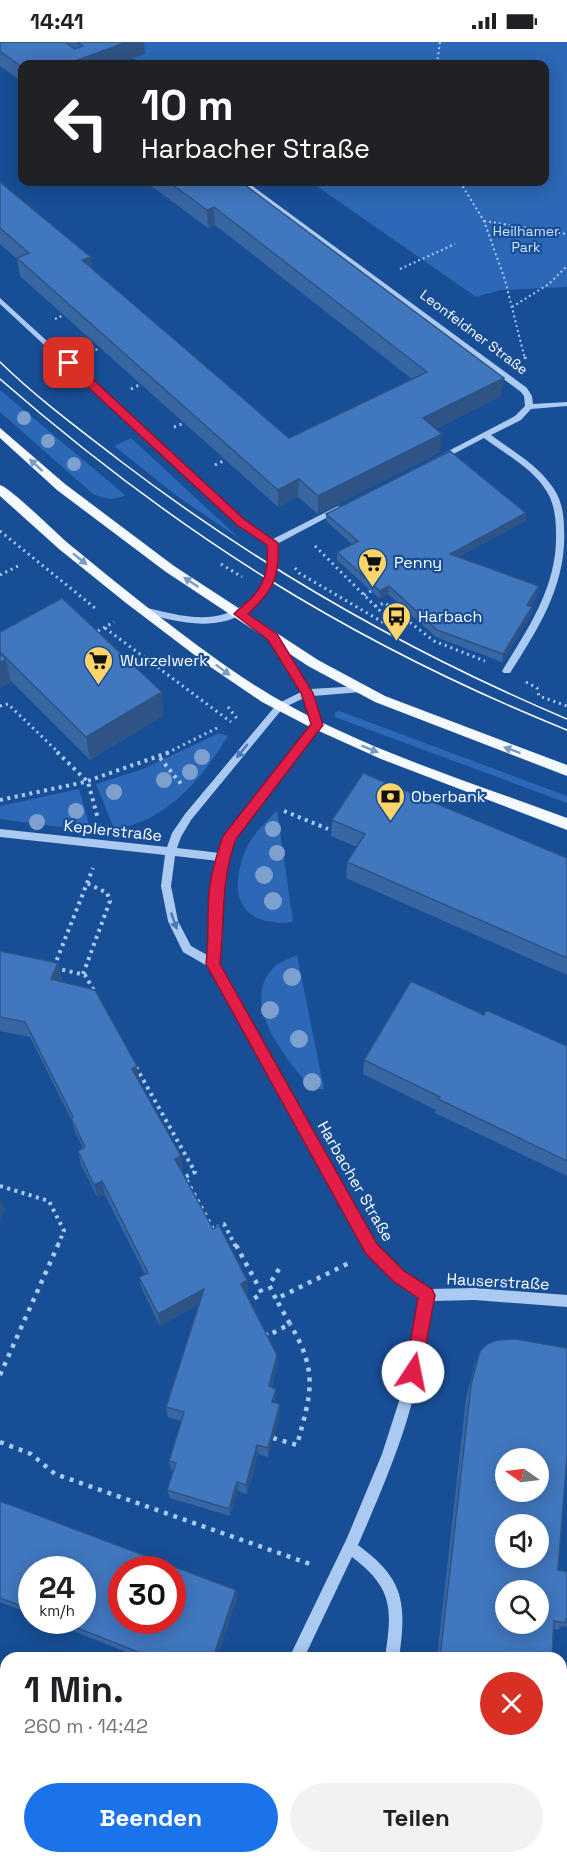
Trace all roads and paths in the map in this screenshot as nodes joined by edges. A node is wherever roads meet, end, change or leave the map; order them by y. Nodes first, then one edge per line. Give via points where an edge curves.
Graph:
1 (440, 42) edge
2 (438, 60) edge
3 (248, 186) edge
4 (462, 186) edge
5 (483, 221) junction
6 (567, 234) edge
7 (455, 244) dead end
8 (567, 266) edge
9 (375, 280) junction
10 (0, 300) edge
11 (512, 307) junction
12 (526, 364) dead end
13 (567, 404) edge
14 (529, 407) junction
15 (0, 432) edge
16 (485, 435) junction
17 (433, 461) edge
18 (0, 489) edge
19 (350, 504) edge
20 (310, 541) dead end
21 (273, 543) junction
22 (221, 564) dead end
23 (18, 566) dead end
24 (299, 573) dead end
25 (0, 575) edge
26 (242, 578) dead end
27 (371, 591) edge
28 (364, 595) junction
29 (375, 606) junction
30 (143, 610) junction
31 (240, 614) junction
32 (114, 622) dead end
33 (388, 625) junction
34 (105, 627) junction
35 (396, 630) dead end
36 (98, 632) edge
37 (273, 637) junction
38 (507, 671) junction
39 (361, 689) junction
40 (307, 693) junction
41 (0, 706) edge
42 (280, 706) junction
43 (567, 706) edge
44 (231, 722) dead end
45 (317, 725) junction
46 (217, 728) dead end
47 (160, 758) junction
48 (567, 771) edge
49 (88, 782) junction
50 (185, 789) dead end
51 (0, 801) edge
52 (284, 811) dead end
53 (567, 824) edge
54 (100, 828) dead end
55 (328, 829) dead end
56 (0, 833) edge
57 (171, 851) junction
58 (222, 857) junction
59 (95, 864) dead end
60 (87, 883) junction
61 (213, 964) junction
62 (46, 966) edge
63 (54, 967) junction
64 (83, 974) junction
65 (101, 1004) edge
66 (133, 1061) edge
67 (0, 1186) edge
68 (350, 1262) dead end
69 (279, 1269) dead end
70 (427, 1295) junction
71 (276, 1299) junction
72 (567, 1301) edge
73 (253, 1310) edge
74 (290, 1324) junction
75 (262, 1327) edge
76 (0, 1376) edge
77 (273, 1437) edge
78 (0, 1442) edge
79 (350, 1547) junction
80 (310, 1564) dead end
81 (299, 1652) edge
82 (393, 1652) edge

1 - 2 path
3 - 9 street, Leonfeldner Straße
4 - 5 path
5 - 6 path
5 - 11 path
7 - 9 path
8 - 11 path via 549,285
9 - 14 street, Leonfeldner Straße via 524,390
10 - 21 street via 241,523
11 - 12 path
13 - 14 street
14 - 16 street via 518,418
31 -> 15 main road via 170,569 77,500
16 - 17 street
16 - 38 street via 547,485 558,505 563,540 556,582 540,619
18 -> 30 main road via 34,522
19 - 21 street
20 - 28 path
21 - 31 street via 274,568 269,580 258,598
22 - 26 path
23 - 25 path
24 - 33 path
27 - 28 path
28 - 29 path
29 - 33 path via 389,620
29 - 38 path via 385,603 434,641
30 - 31 street via 194,620 223,620
30 -> 42 main road via 230,675
31 - 37 main road
32 - 34 path
33 - 35 path
34 - 36 path
34 - 44 path
37 - 39 main road
37 - 40 street
38 - 43 path via 537,688 539,696
39 - 40 street
48 -> 39 main road via 438,723
40 - 42 street
40 - 45 street
41 - 49 path via 8,704
42 - 45 main road
42 -> 57 street via 188,817
45 -> 53 main road
45 - 58 street via 230,836
46 - 47 path
47 - 49 path
47 - 50 path
49 - 51 path
49 - 54 path
52 - 55 path
56 - 57 street, Keplerstraße
57 - 58 street, Keplerstraße
57 -> 61 street via 166,886 173,921 187,949
58 - 61 street via 216,892
59 - 60 path
60 - 63 path
60 - 64 path via 108,893 110,901
61 - 70 street, Harbacher Straße via 372,1249 398,1276
62 - 63 path
63 - 64 path
64 - 65 path
66 - 73 path via 195,1172 185,1177 213,1229 224,1224 262,1293 248,1301
67 - 76 path via 49,1201 64,1231
68 - 71 path
69 - 71 path via 269,1285
70 - 72 street, Hauserstraße via 475,1294
70 - 79 street via 399,1423
71 - 74 path
74 - 75 path via 267,1336
74 - 77 path via 312,1371 310,1394 297,1445
78 - 80 path via 31,1454 55,1474
79 - 81 street
79 - 82 street via 374,1563 394,1588

